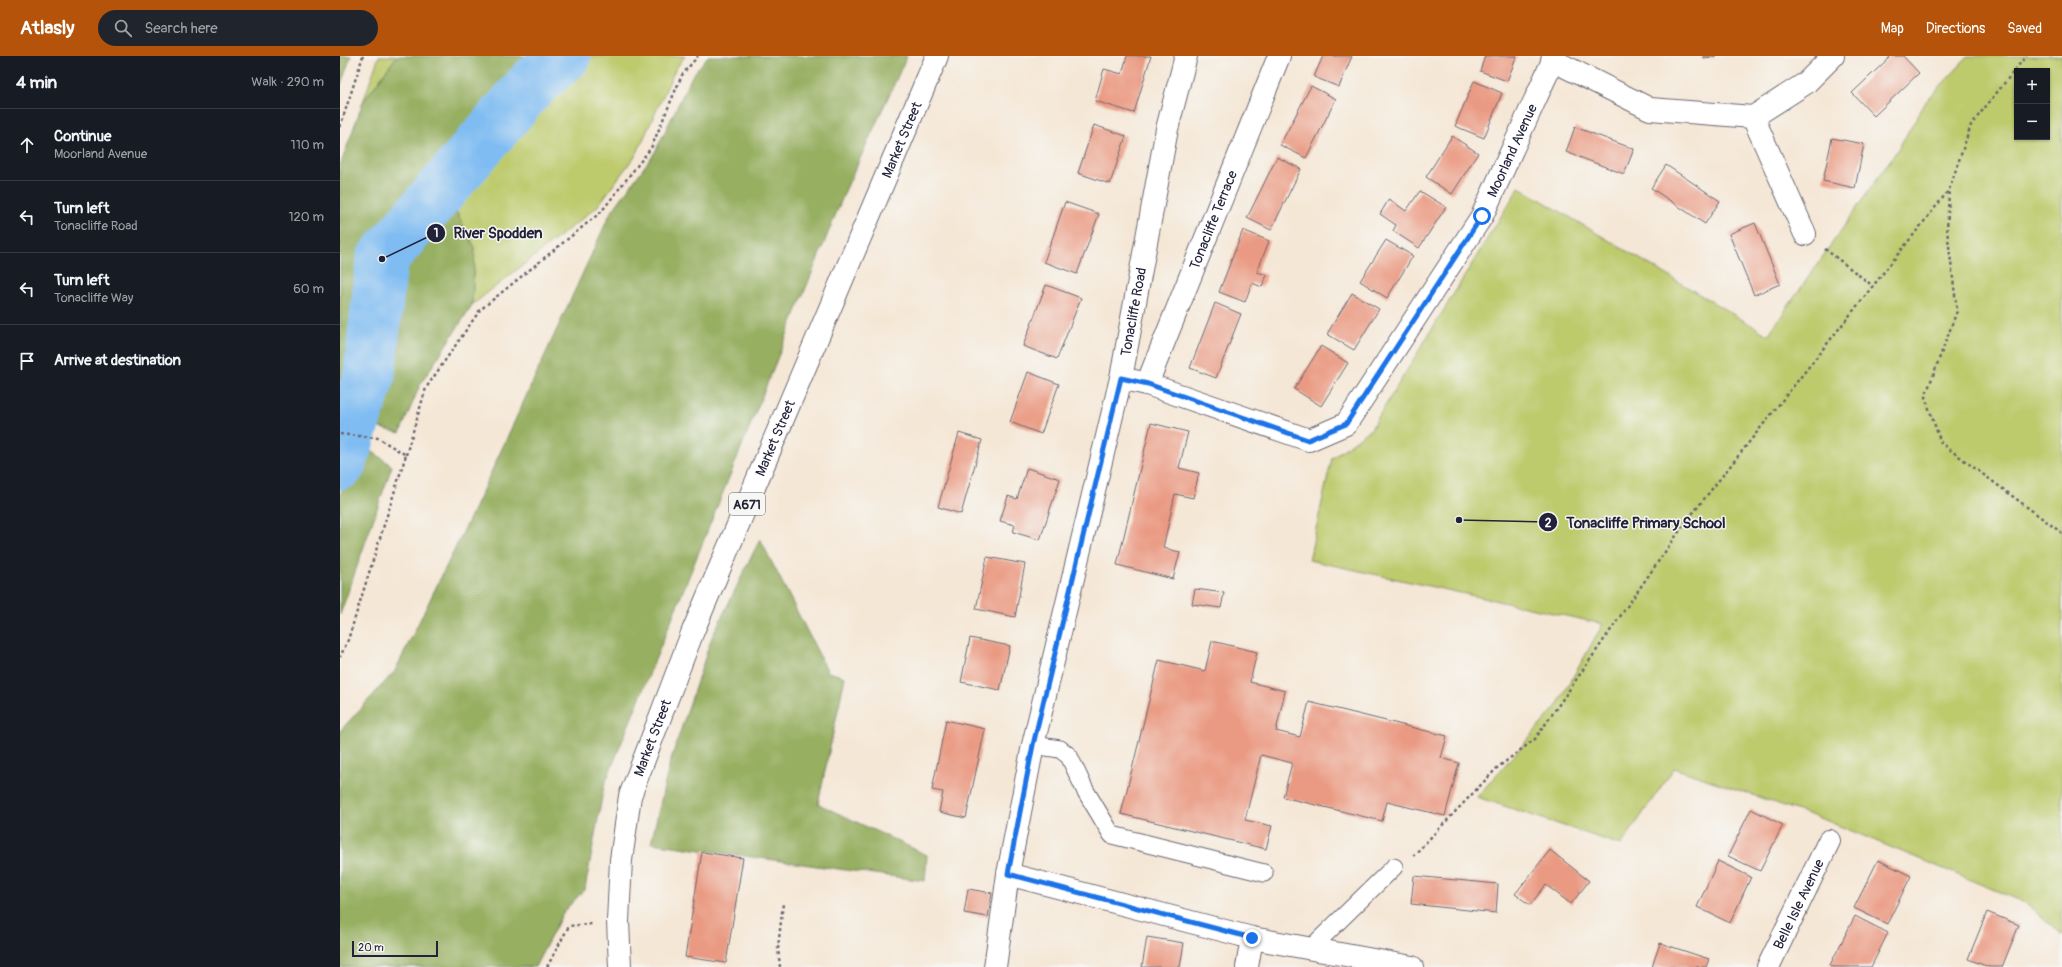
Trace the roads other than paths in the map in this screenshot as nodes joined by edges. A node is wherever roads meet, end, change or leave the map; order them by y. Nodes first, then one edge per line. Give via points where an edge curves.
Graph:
1 (937, 56) edge
2 (1186, 56) edge
3 (1280, 56) edge
4 (1833, 56) edge
5 (1553, 58) edge
6 (1752, 117) junction
7 (1805, 234) road end
8 (1121, 378) junction
9 (1148, 384) junction
10 (1033, 745) junction
11 (1829, 841) dead end
12 (1394, 867) road end
13 (1264, 873) dead end
14 (1008, 874) junction
15 (1252, 938) junction
16 (1310, 948) junction
17 (620, 967) edge
18 (995, 967) edge
19 (1247, 967) edge
20 (1412, 967) edge
21 (1768, 967) edge

1 - 17 street, Market Street / A671 via 693,631 630,796 621,860 618,921
2 - 8 street, Tonacliffe Road via 1167,129
3 - 9 street, Tonacliffe Terrace
4 - 6 street via 1806,83
5 - 6 street via 1650,109
5 - 9 street, Moorland Avenue via 1482,216 1346,424 1308,440
6 - 7 street
8 - 9 street, Moorland Avenue
8 - 10 street, Tonacliffe Road
10 - 13 lane via 1060,749 1069,756 1085,790 1112,835
10 - 14 street, Tonacliffe Road
11 - 21 street, Belle Isle Avenue
12 - 16 lane
14 - 15 street
14 - 18 street, Tonacliffe Road
15 - 16 street
15 - 19 street
16 - 20 street

